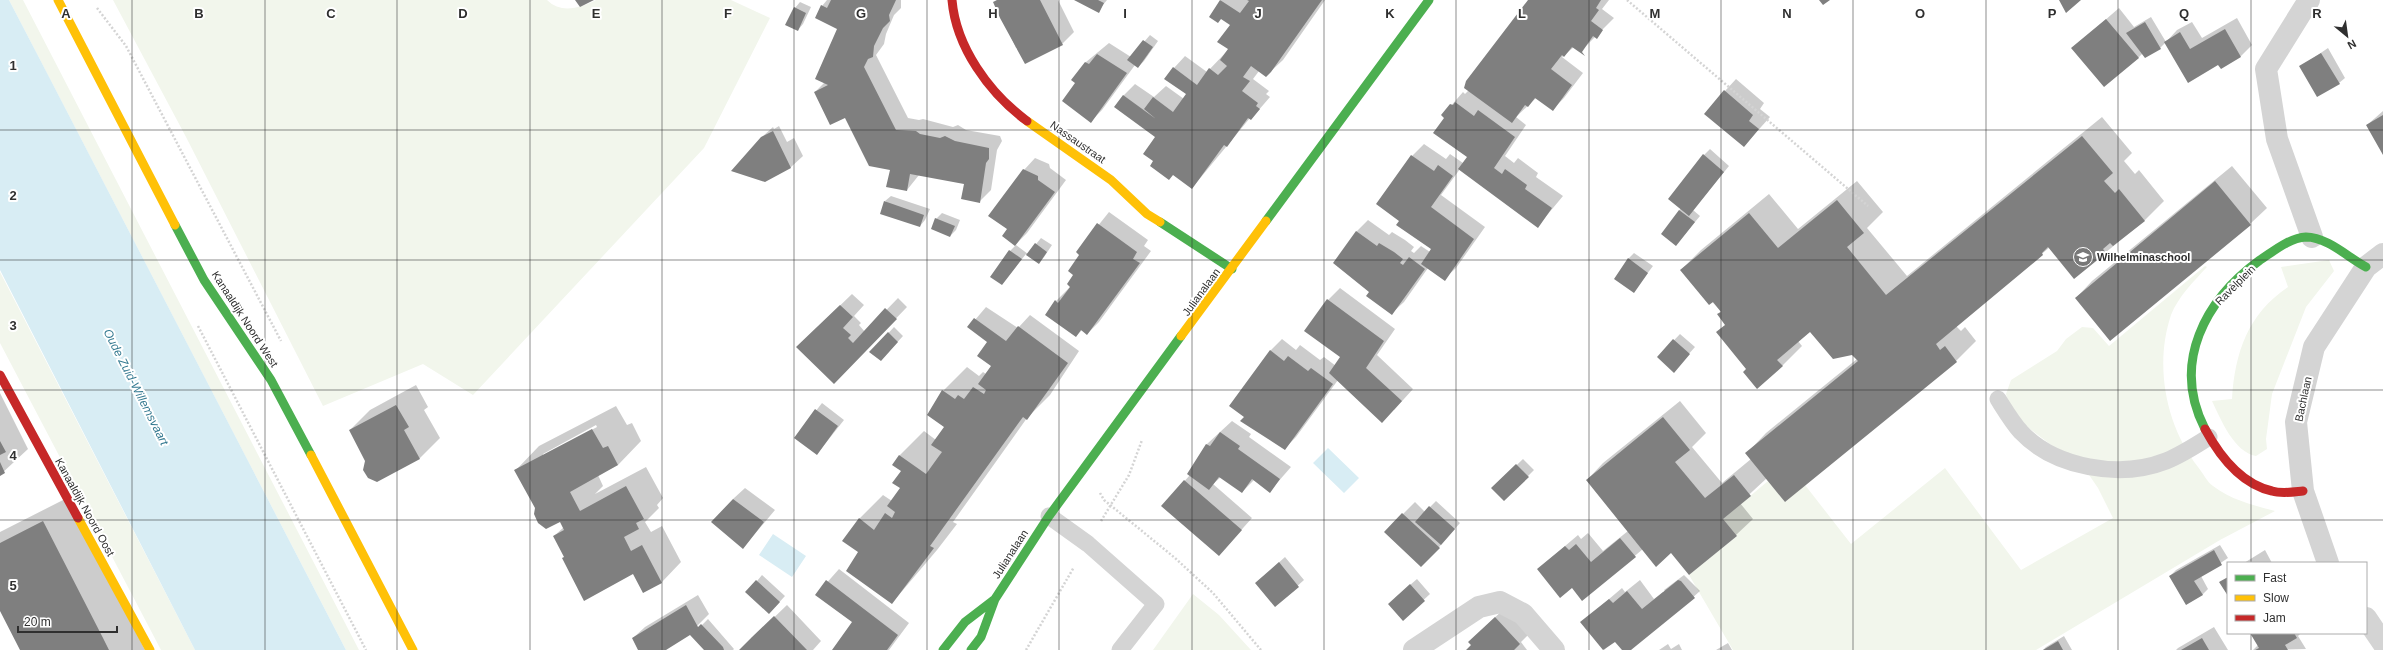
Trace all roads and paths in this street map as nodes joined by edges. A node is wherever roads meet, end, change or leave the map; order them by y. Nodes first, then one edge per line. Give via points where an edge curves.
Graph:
1 (58, 0) edge
2 (952, 0) edge
3 (1429, 0) edge
4 (1628, 0) edge
5 (2309, 0) edge
6 (95, 5) dead end
7 (1868, 206) dead end
8 (2312, 237) junction
9 (2383, 254) edge
10 (2366, 267) junction
11 (1232, 269) junction
12 (285, 347) dead end
13 (0, 375) edge
14 (1998, 400) dead end
15 (2209, 437) junction
16 (1081, 474) junction
17 (2303, 491) junction
18 (1110, 505) junction
19 (1049, 516) junction
20 (1088, 544) junction
21 (2328, 562) edge
22 (995, 600) junction
23 (2367, 619) edge
24 (2383, 643) edge
25 (150, 650) edge
26 (413, 650) edge
27 (943, 650) edge
28 (971, 650) edge
29 (1026, 650) edge
30 (1120, 650) edge
31 (1261, 650) edge
32 (1414, 650) edge
33 (1554, 650) edge

1 - 26 street, Kanaaldijk Noord West via 204,280 270,380
2 - 11 street, Nassaustraat via 954,21 962,40 984,78 1000,98 1022,117 1111,180 1147,214
3 - 11 street, Julianalaan
4 - 7 path
5 - 8 street via 2266,69 2277,139
6 - 12 path, Kanaaldijk Noord West via 126,46
8 - 10 street
8 - 15 street, Ravèlplein via 2289,243 2260,260 2221,297 2199,330 2193,361 2196,402 2199,418
9 - 10 street, Bachlaan
10 - 17 street, Bachlaan via 2314,347 2296,422
11 - 16 street, Julianalaan
13 - 25 street, Kanaaldijk Noord Oost
14 - 15 lane via 2021,432 2039,447 2059,458 2088,467 2108,469 2156,464
15 - 17 street, Ravèlplein via 2233,468 2257,485 2268,490
16 - 18 path via 1096,485 1104,500
16 - 19 street, Julianalaan
17 - 21 street, Bachlaan
18 - 20 path
18 - 31 path via 1213,593
19 - 20 lane
19 - 22 street, Julianalaan
20 - 29 path
20 - 30 lane via 1156,604
22 - 27 street, Julianalaan via 965,622
22 - 28 street, Julianalaan via 981,637
23 - 24 street
32 - 33 street via 1479,607 1500,602 1523,614

